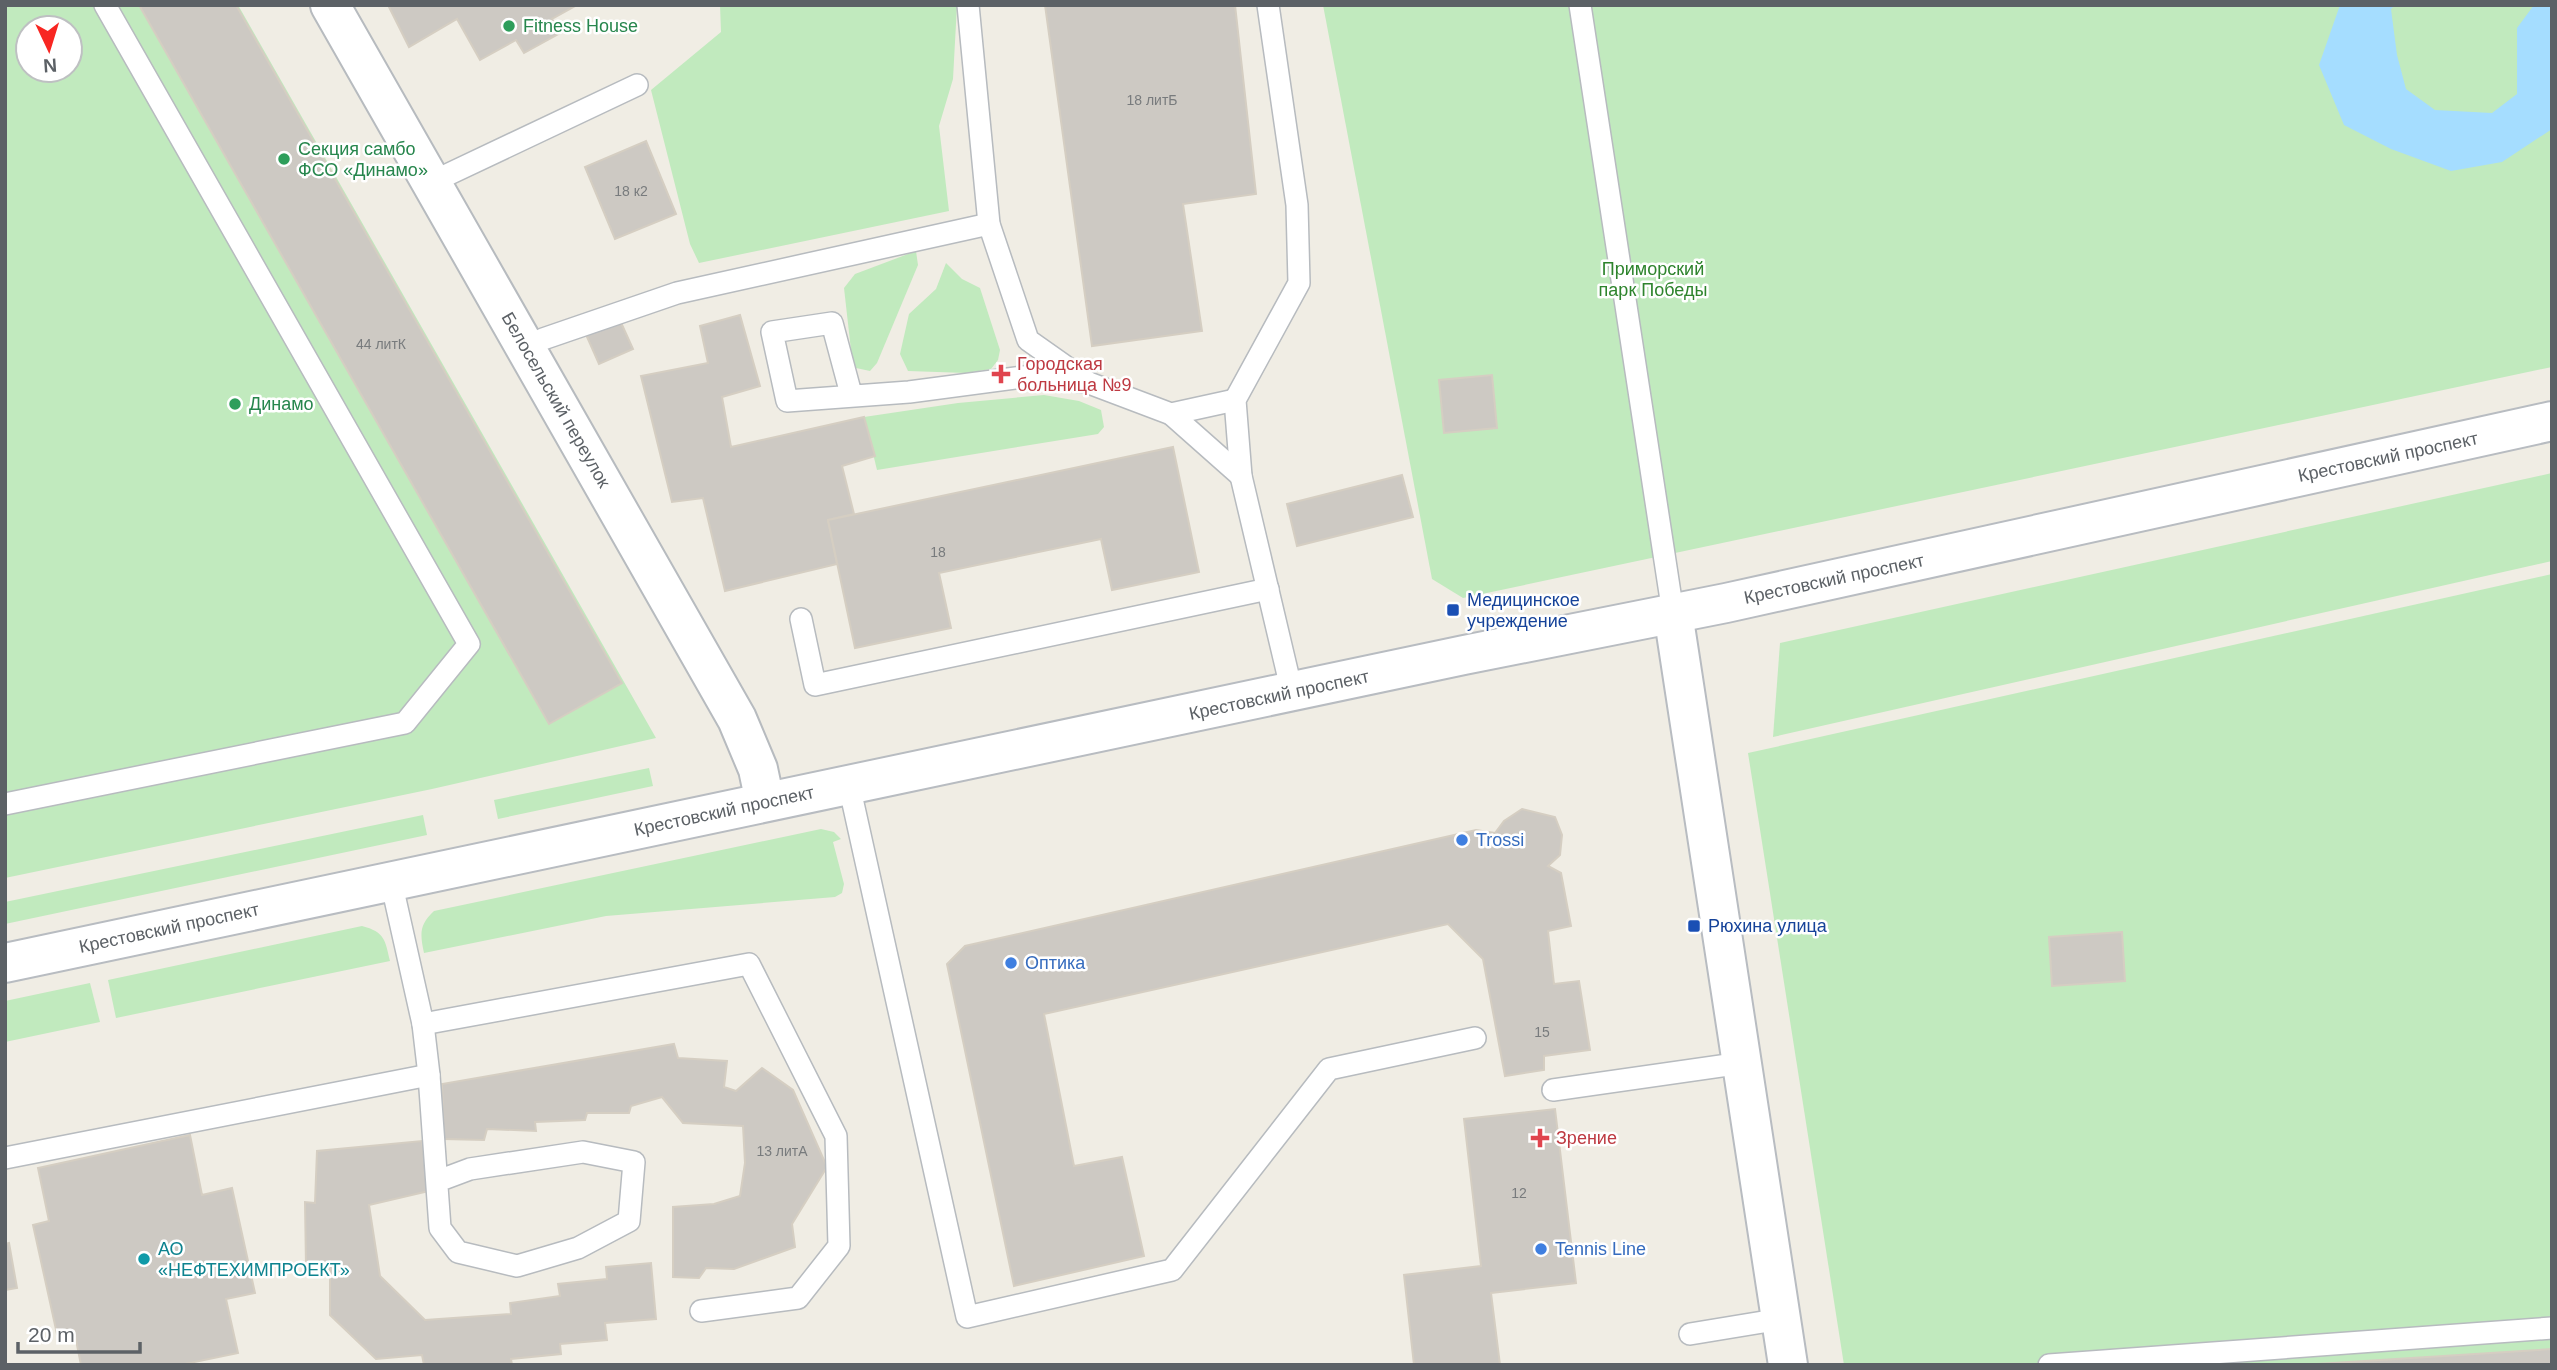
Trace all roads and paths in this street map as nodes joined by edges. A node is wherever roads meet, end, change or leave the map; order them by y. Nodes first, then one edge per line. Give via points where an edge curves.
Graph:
1 (105, 5) edge
2 (330, 5) edge
3 (968, 5) edge
4 (1268, 5) edge
5 (1580, 5) edge
6 (636, 85) dead end
7 (430, 183) junction
8 (989, 224) junction
9 (1028, 340) junction
10 (526, 347) junction
11 (1031, 376) junction
12 (1089, 383) junction
13 (851, 394) junction
14 (1235, 400) junction
15 (1171, 414) junction
16 (2552, 421) edge
17 (1241, 476) junction
18 (1268, 589) junction
19 (1673, 613) junction
20 (801, 619) dead end
21 (1292, 692) junction
22 (849, 785) junction
23 (765, 802) junction
24 (5, 804) edge
25 (391, 881) junction
26 (5, 963) edge
27 (423, 1024) junction
28 (1475, 1038) dead end
29 (1742, 1063) junction
30 (429, 1075) junction
31 (1553, 1090) dead end
32 (5, 1157) edge
33 (438, 1181) junction
34 (701, 1311) dead end
35 (1781, 1319) junction
36 (2552, 1328) edge
37 (1690, 1334) dead end
38 (1787, 1365) edge
39 (2049, 1365) edge

1 - 24 lane via 469,644 405,723
2 - 7 street, Белосельский переулок
3 - 8 lane
4 - 14 lane via 1297,205 1299,283
5 - 19 lane
6 - 7 lane
7 - 10 street, Белосельский переулок
8 - 9 lane
8 - 10 lane via 677,293
9 - 11 lane
9 - 12 lane
10 - 23 street, Белосельский переулок via 737,719 758,769
11 - 12 lane
11 - 13 lane via 909,392
12 - 15 lane
13 - 13 lane via 788,401 772,331 832,323
14 - 15 lane
14 - 17 lane
15 - 17 lane
16 - 19 street, Крестовский проспект
17 - 18 lane
18 - 20 lane via 815,685
18 - 21 lane
19 - 21 street, Крестовский проспект
19 - 29 street
21 - 22 street, Крестовский проспект
22 - 23 street, Крестовский проспект
22 - 28 lane via 967,1317 1172,1270 1329,1069
23 - 25 street, Крестовский проспект
25 - 26 street, Крестовский проспект
25 - 27 lane
27 - 30 lane
27 - 34 lane via 749,964 836,1136 839,1245 798,1298
29 - 31 lane
29 - 35 street
30 - 32 lane
30 - 33 lane
33 - 33 lane via 440,1228 458,1252 517,1266 578,1248 629,1221 634,1162 583,1152 470,1170
35 - 37 lane
35 - 38 street
36 - 39 lane

